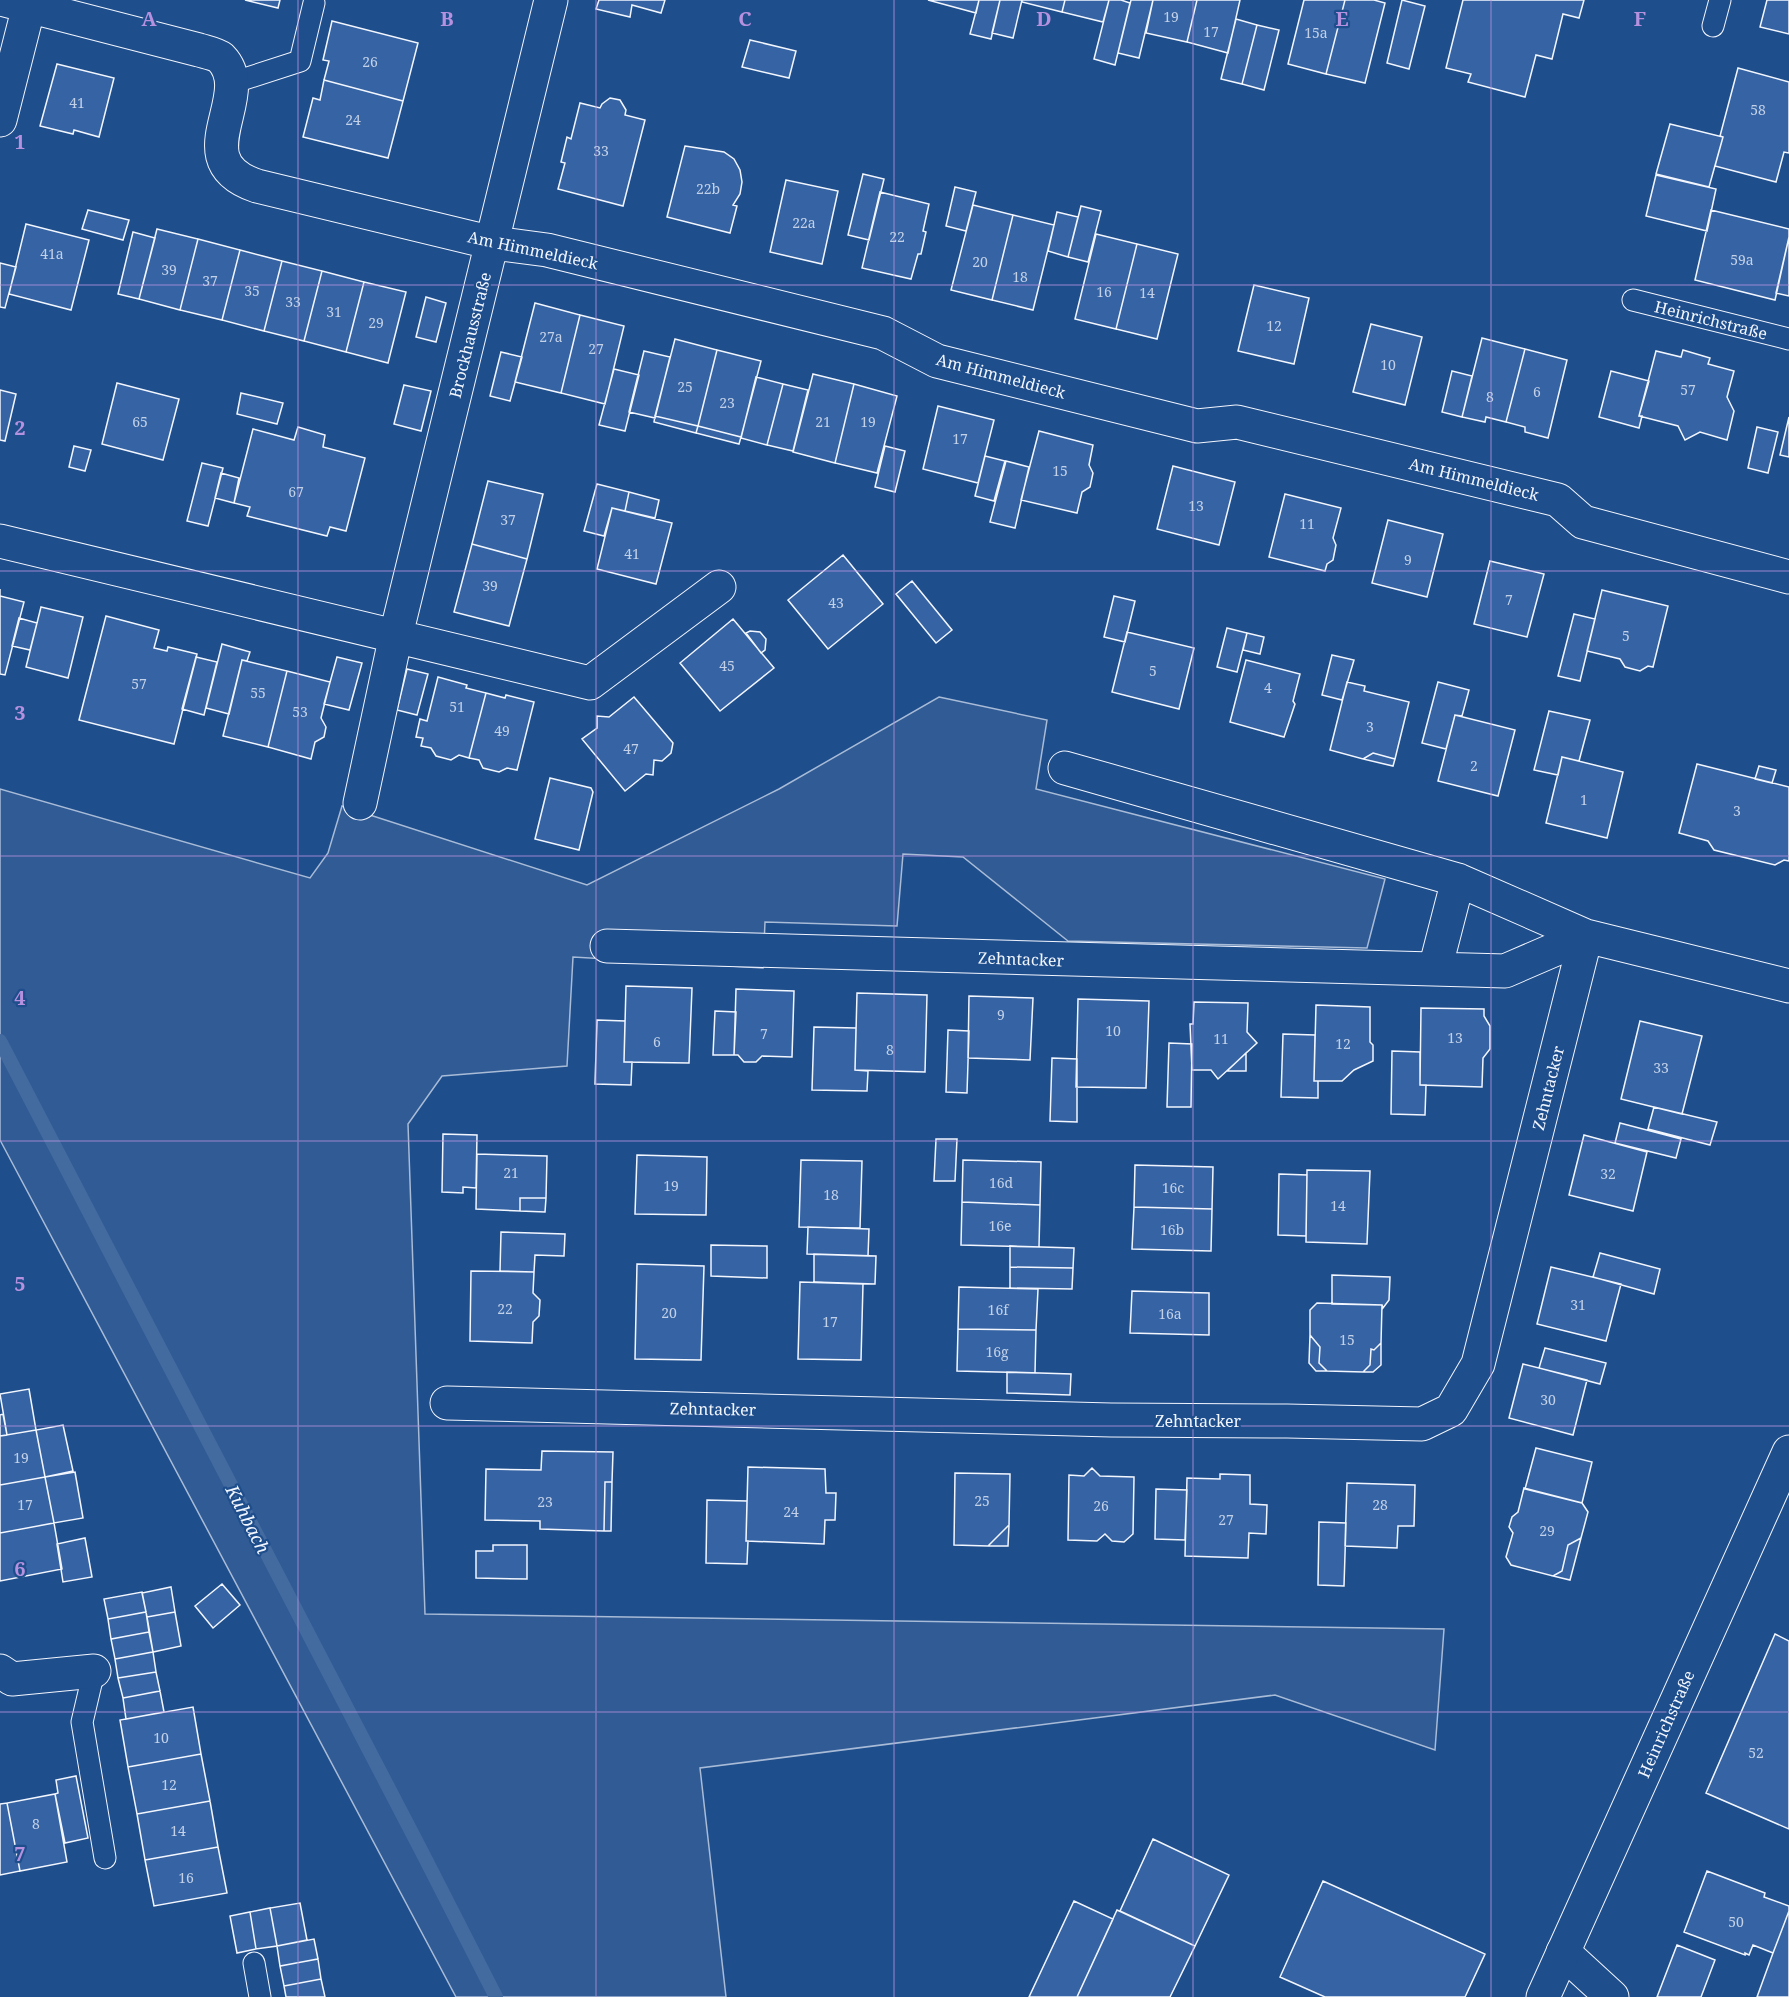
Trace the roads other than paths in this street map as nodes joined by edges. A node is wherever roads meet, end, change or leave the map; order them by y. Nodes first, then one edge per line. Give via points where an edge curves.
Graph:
1 (551, 0) edge
2 (1720, 0) edge
3 (17, 3) edge
4 (314, 3) dead end
5 (1713, 26) dead end
6 (232, 83) junction
7 (0, 120) edge
8 (493, 243) junction
9 (1633, 300) dead end
10 (1789, 339) edge
11 (0, 541) edge
12 (1789, 577) edge
13 (719, 587) dead end
14 (396, 635) junction
15 (1065, 768) dead end
16 (360, 803) dead end
17 (1458, 880) junction
18 (1586, 936) junction
19 (607, 946) dead end
20 (1435, 969) junction
21 (1789, 986) edge
22 (447, 1402) dead end
23 (1789, 1452) edge
24 (0, 1671) edge
25 (94, 1671) joint
26 (105, 1858) dead end
27 (1563, 1952) junction
28 (254, 1963) dead end
29 (260, 1997) edge
30 (1543, 1997) edge
31 (1612, 1997) edge

1 - 8 street, Brockhausstraße
2 - 5 lane
3 - 6 street via 220,57
3 - 7 street
4 - 6 lane via 300,61
6 - 8 street, Am Himmeldieck via 220,150 228,167 242,181
8 - 12 street, Am Himmeldieck via 547,250 883,333 937,361 1197,426 1237,422 1558,500 1583,522
8 - 14 street, Brockhausstraße
9 - 10 lane, Heinrichstraße
11 - 14 street
13 - 14 street via 590,683
14 - 16 street, Brockhausstraße
15 - 17 street
17 - 18 street
17 - 20 street
18 - 20 street, Zehntacker via 1505,971
18 - 21 street
18 - 22 street, Zehntacker via 1478,1364 1451,1410 1422,1424 1077,1420
19 - 20 street, Zehntacker
23 - 27 street, Heinrichstraße
24 - 25 street via 12,1678
25 - 26 lane via 82,1722
27 - 30 street, Heinrichstraße
27 - 31 street
28 - 29 lane

